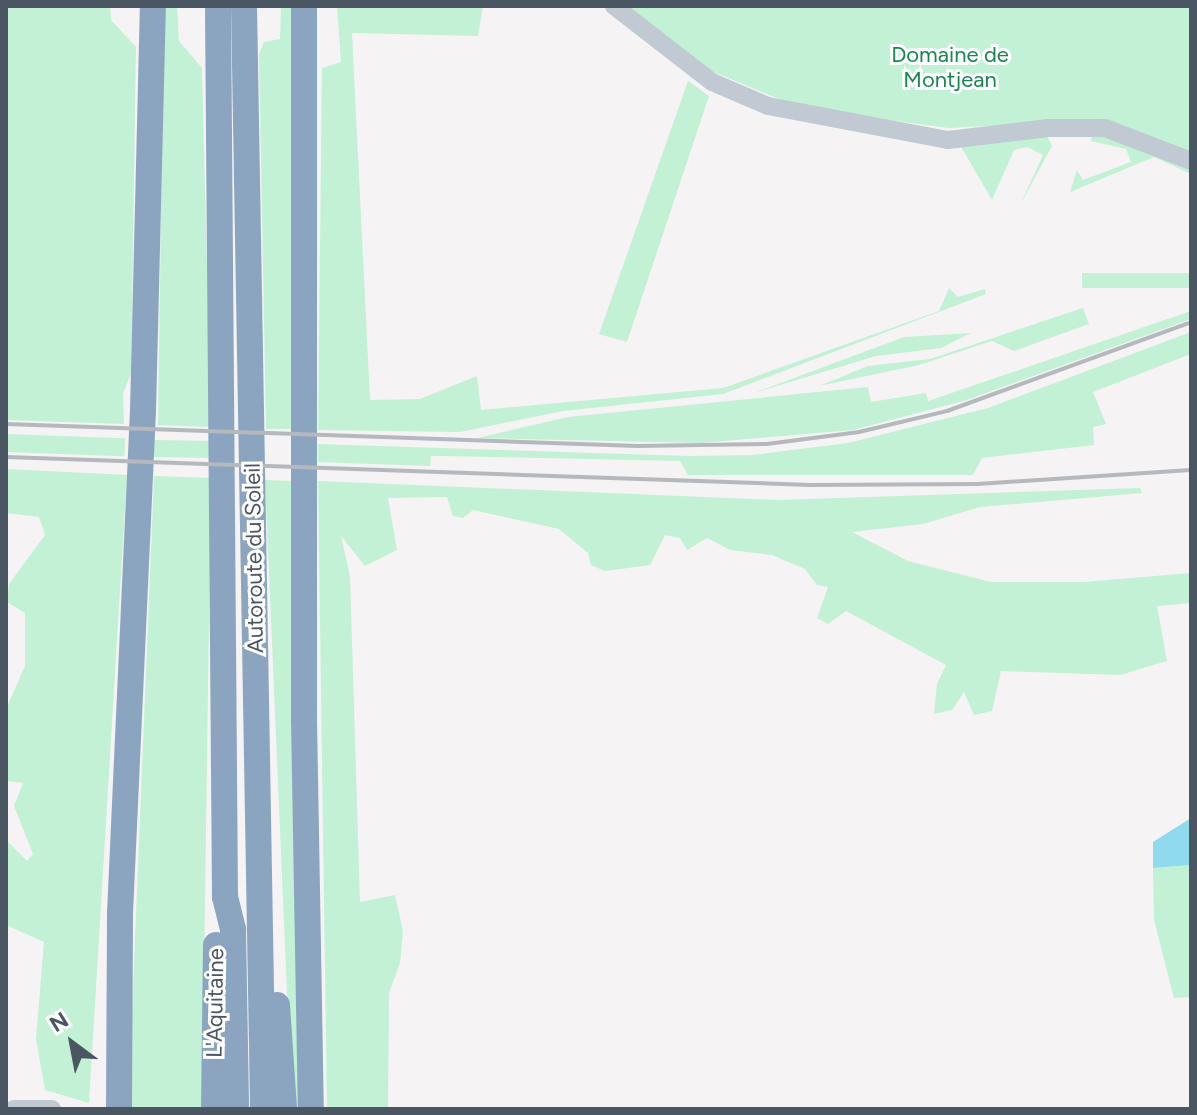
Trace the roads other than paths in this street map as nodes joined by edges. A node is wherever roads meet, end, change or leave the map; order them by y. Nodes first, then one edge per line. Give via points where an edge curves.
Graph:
1 (153, 6) edge
2 (218, 6) edge
3 (244, 6) edge
4 (304, 6) edge
5 (614, 6) edge
6 (1191, 161) edge
7 (225, 897) junction
8 (120, 913) junction
9 (263, 923) junction
10 (14, 1109) edge
11 (33, 1109) edge
12 (52, 1109) edge
13 (101, 1109) edge
14 (119, 1109) edge
15 (214, 1109) edge
16 (236, 1109) edge
17 (263, 1109) edge
18 (284, 1109) edge
19 (311, 1109) edge

1 - 8 highway via 144,395
2 - 7 highway, Autoroute du Soleil
3 - 9 highway, Autoroute du Soleil
4 - 19 highway via 304,719
5 - 6 street via 712,82 768,106 948,140 1048,128 1105,128
7 - 15 highway, L'Aquitaine via 216,934
7 - 16 highway, Autoroute du Soleil via 233,930
8 - 13 highway
8 - 14 highway
9 - 17 highway, Autoroute du Soleil
9 - 18 highway via 278,1009
10 - 11 street
11 - 12 street

